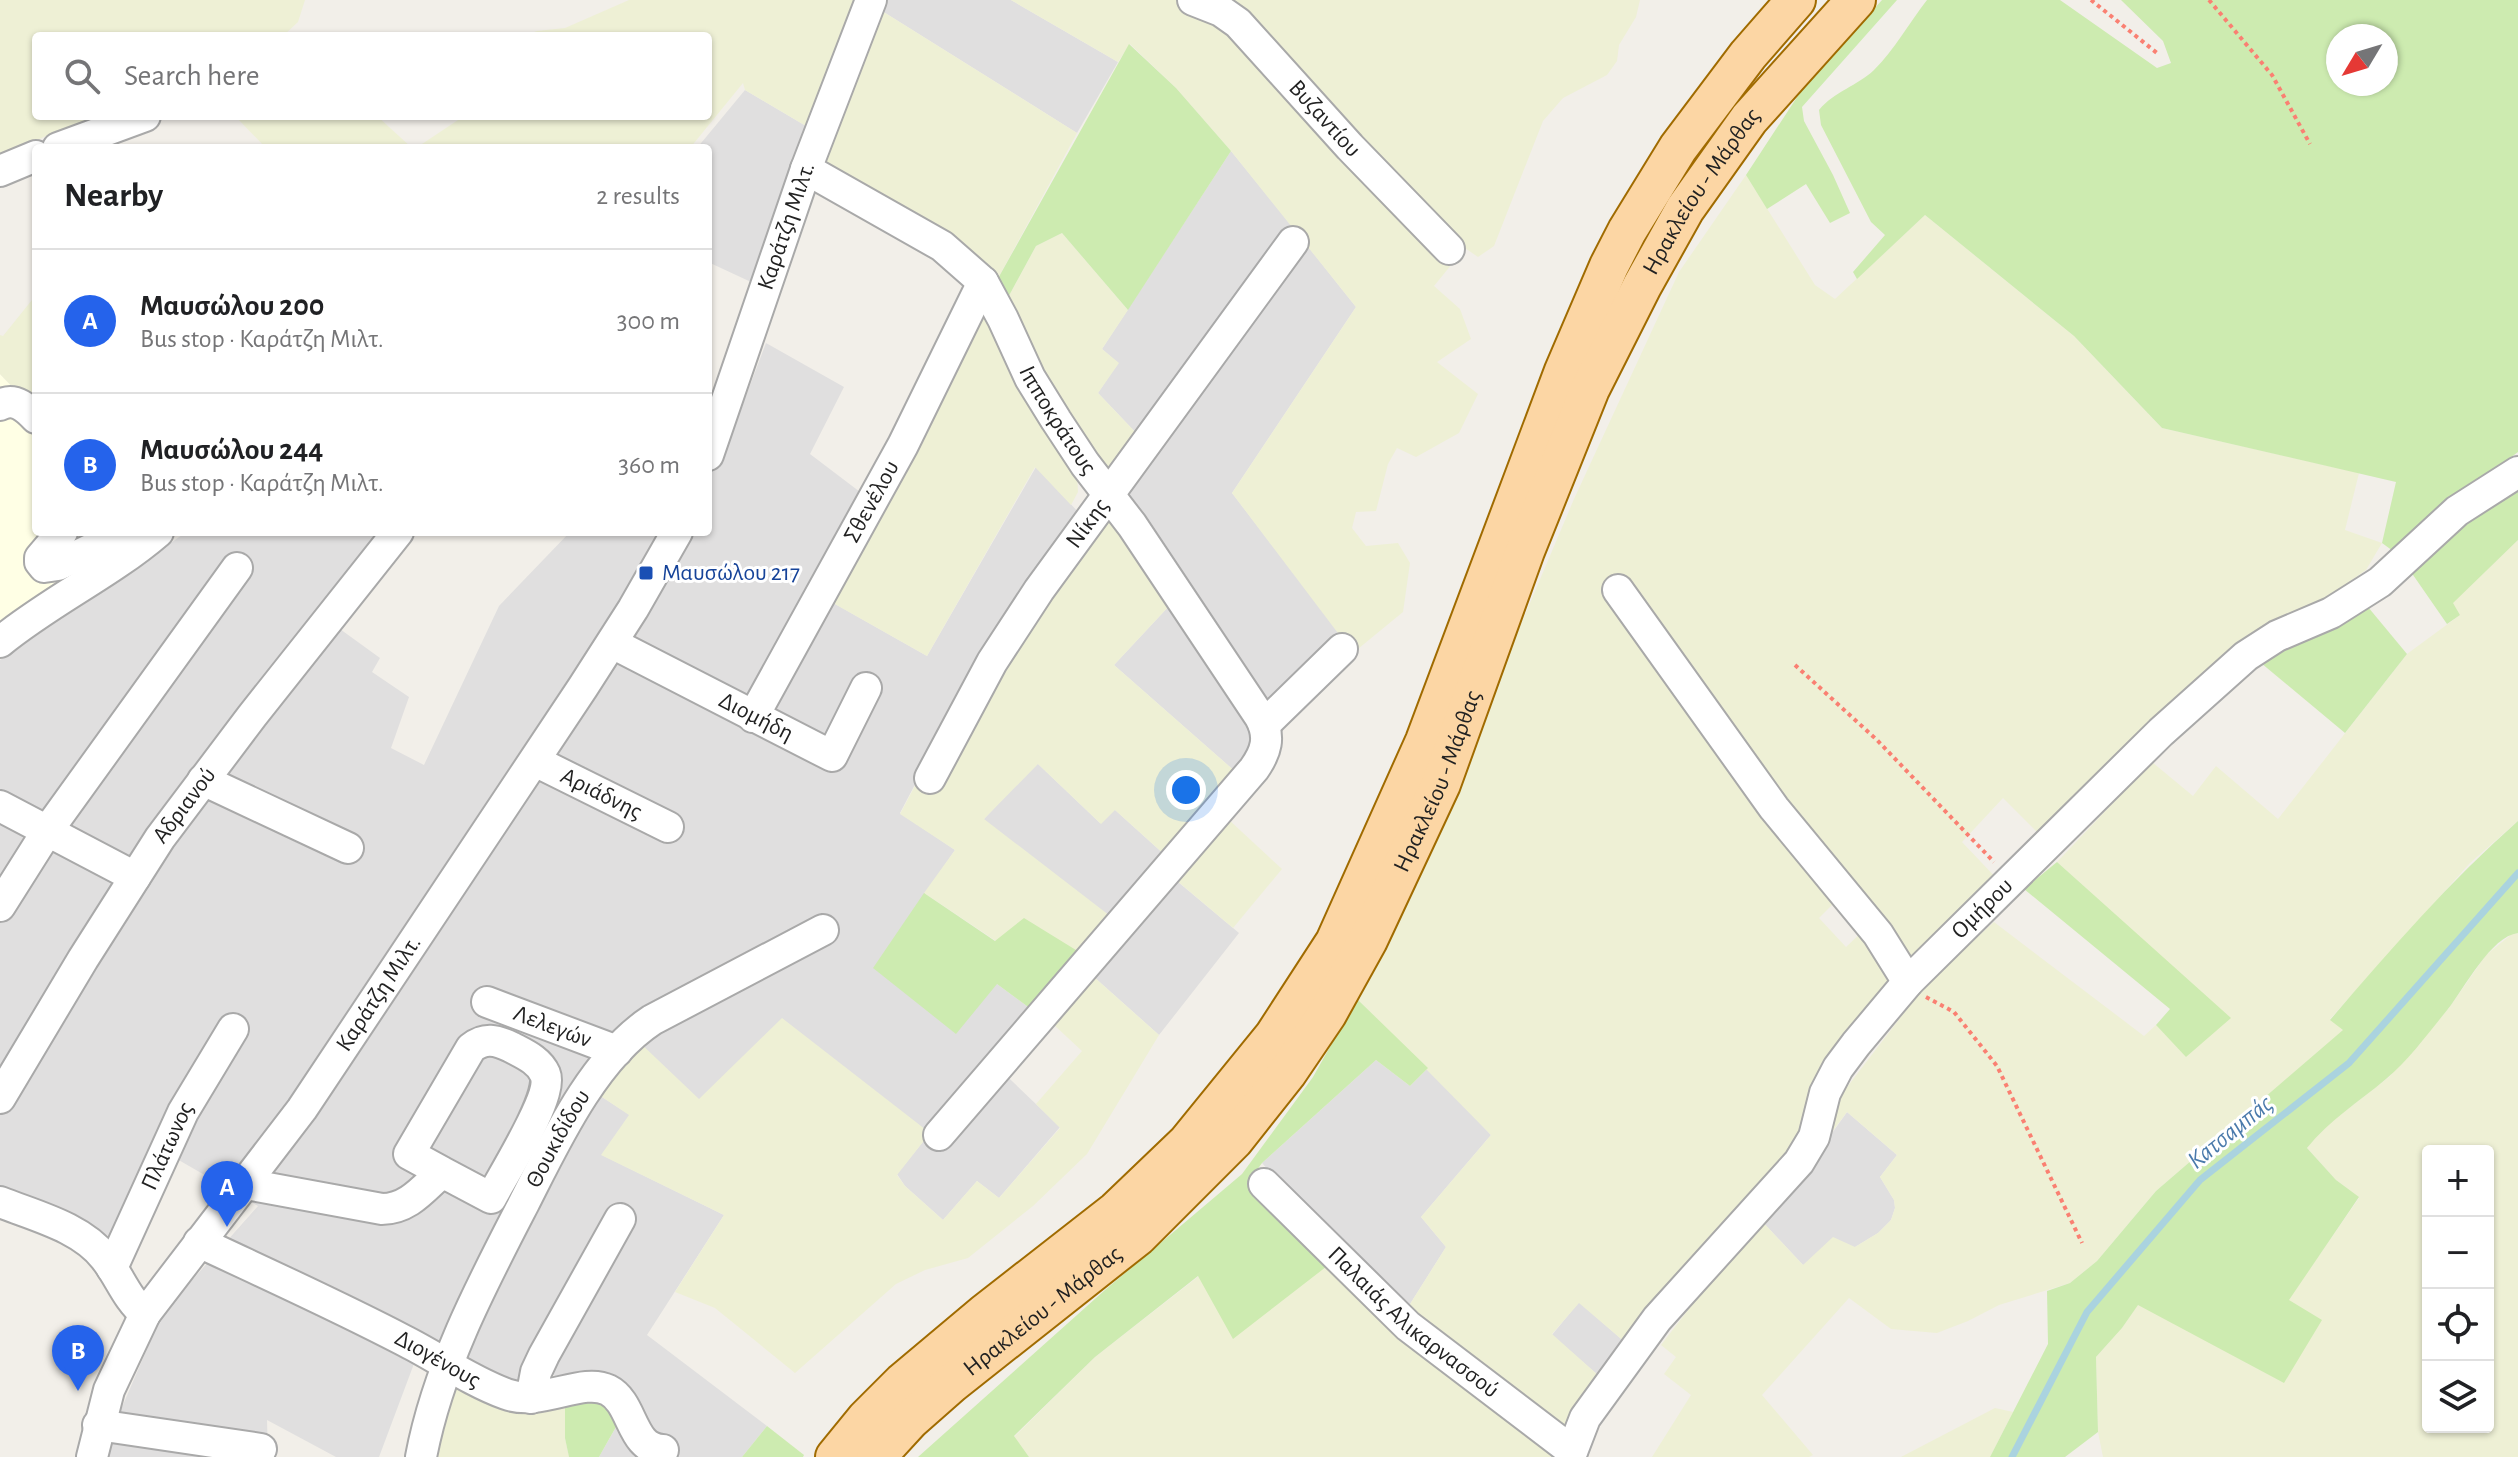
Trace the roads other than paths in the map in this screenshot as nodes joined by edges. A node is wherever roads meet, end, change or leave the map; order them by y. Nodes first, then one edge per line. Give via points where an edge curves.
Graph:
1 (871, 0) edge
2 (1193, 0) edge
3 (1796, 0) edge
4 (1856, 0) edge
5 (134, 120) edge
6 (69, 144) edge
7 (32, 158) edge
8 (806, 169) junction
9 (0, 171) edge
10 (1293, 242) dead end
11 (1449, 249) dead end
12 (983, 282) junction
13 (0, 405) edge
14 (32, 415) edge
15 (712, 443) edge
16 (2518, 472) edge
17 (1108, 494) junction
18 (59, 536) edge
19 (119, 536) edge
20 (153, 536) edge
21 (395, 536) edge
22 (675, 536) edge
23 (237, 568) dead end
24 (1618, 590) dead end
25 (0, 642) edge
26 (612, 643) junction
27 (1342, 649) dead end
28 (866, 688) dead end
29 (753, 717) junction
30 (1264, 725) junction
31 (535, 761) junction
32 (930, 778) dead end
33 (203, 780) junction
34 (0, 806) edge
35 (668, 827) dead end
36 (48, 830) junction
37 (348, 848) dead end
38 (135, 877) junction
39 (0, 906) edge
40 (823, 930) dead end
41 (1908, 982) junction
42 (487, 1002) dead end
43 (233, 1029) dead end
44 (617, 1051) junction
45 (0, 1098) edge
46 (939, 1135) dead end
47 (442, 1172) junction
48 (246, 1184) junction
49 (1264, 1184) dead end
50 (0, 1202) edge
51 (620, 1219) dead end
52 (199, 1242) junction
53 (112, 1268) junction
54 (145, 1314) junction
55 (448, 1365) junction
56 (531, 1398) junction
57 (98, 1425) junction
58 (261, 1449) dead end
59 (663, 1450) dead end
60 (1571, 1454) edge
61 (92, 1457) edge
62 (421, 1457) edge
63 (835, 1457) edge
64 (876, 1457) edge

1 - 8 street, Καράτζη Μιλτ.
2 - 11 street, Βυζαντίου via 1238,23
3 - 63 main road, Ηρακλείου - Μάρθας via 1678,148 1609,266 1513,501 1425,741 1335,942 1274,1036 1187,1143 1116,1211 903,1382
4 - 64 main road, Ηρακλείου - Μάρθας via 1749,119 1685,209 1642,286 1584,403 1441,784 1368,940 1319,1026 1234,1140 1138,1236 952,1383
5 - 6 street
7 - 9 street
8 - 12 street, Ιπποκράτους via 942,246
8 - 15 street, Καράτζη Μιλτ.
10 - 17 street, Νίκης
12 - 17 street, Ιπποκράτους via 1039,394
12 - 29 street, Σθενέλου via 903,445
13 - 14 street via 15,402
16 - 41 street, Ομήρου via 2457,511 2380,582 2246,656 2161,732
17 - 30 street, Ιπποκράτους
17 - 32 street, Νίκης via 992,662
18 - 19 street via 40,558 44,567
20 - 25 street
21 - 33 street, Αδριανού
22 - 26 street, Καράτζη Μιλτ.
23 - 36 street
24 - 41 street via 1747,772 1862,913
26 - 29 street, Διομήδη
26 - 31 street, Καράτζη Μιλτ.
27 - 30 street
28 - 29 street, Διομήδη via 832,756
30 - 46 street via 1266,747 1254,769
31 - 35 street, Αριάδνης
31 - 48 street, Καράτζη Μιλτ.
33 - 37 street
33 - 38 street, Αδριανού
34 - 36 street
36 - 38 street
36 - 39 street
38 - 45 street, Αδριανού
40 - 44 street, Θουκιδίδου via 665,1012
41 - 60 street, Ομήρου via 1838,1068 1825,1093 1814,1137 1799,1162 1657,1319 1585,1418
42 - 44 street, Λελεγών
43 - 53 street, Πλάτωνος via 183,1112
44 - 55 street, Θουκιδίδου via 544,1164
47 - 47 street via 409,1154 464,1056 488,1040 534,1060 545,1073 546,1094 491,1198
47 - 48 street via 396,1209
48 - 52 street, Καράτζη Μιλτ.
49 - 60 street, Παλαιάς Αλικαρνασσού via 1408,1326
50 - 53 street via 81,1236
51 - 56 street via 544,1355
52 - 54 street, Καράτζη Μιλτ.
52 - 55 street, Διογένους
53 - 54 street via 130,1301
54 - 57 street, Καράτζη Μιλτ.
55 - 56 street, Διογένους via 507,1395
55 - 62 street, Θουκιδίδου
56 - 59 street, Διογένους via 590,1387 608,1390 620,1400 645,1444
57 - 58 street
57 - 61 street, Καράτζη Μιλτ.

